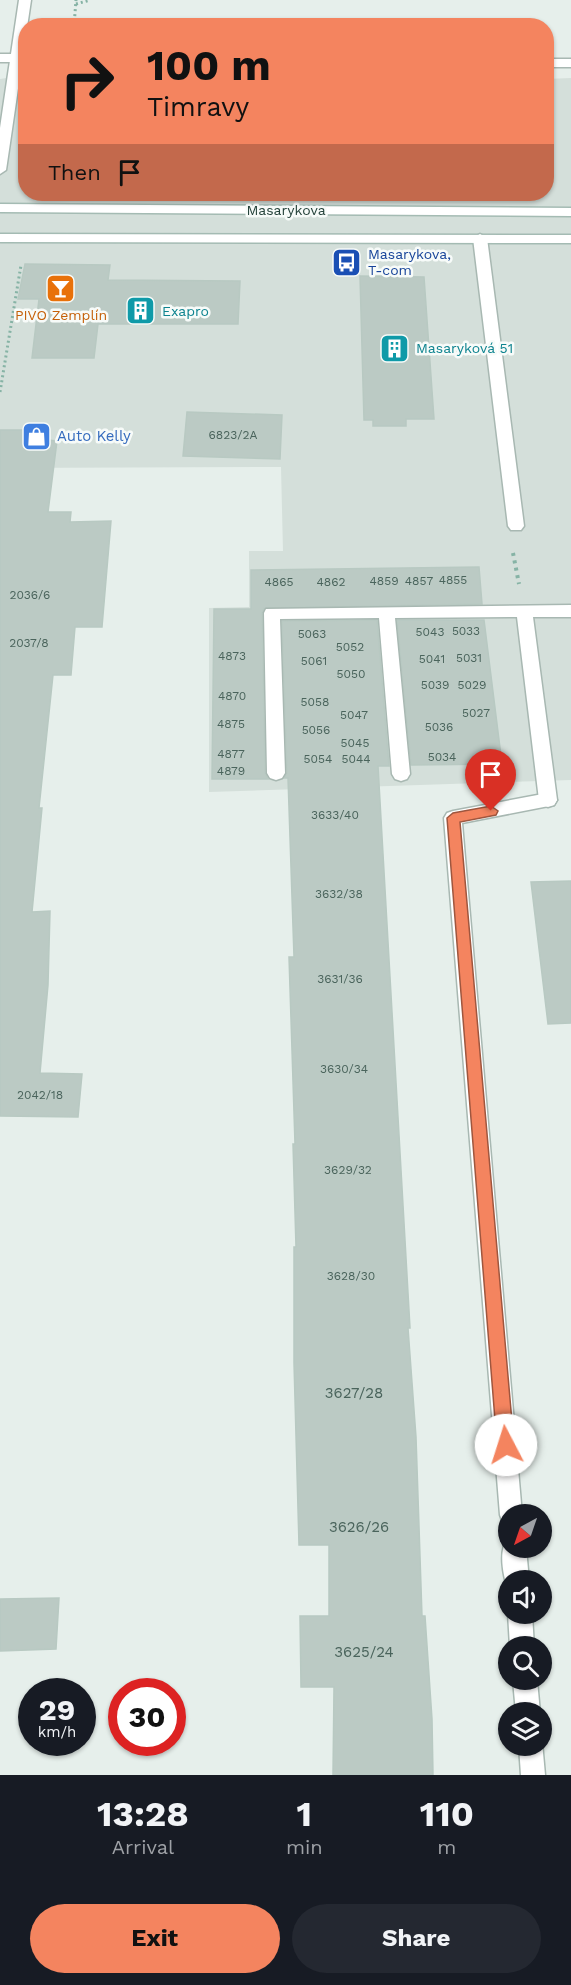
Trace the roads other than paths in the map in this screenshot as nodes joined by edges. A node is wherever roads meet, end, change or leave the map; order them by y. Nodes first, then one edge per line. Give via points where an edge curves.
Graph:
1 (25, 0) edge
2 (24, 18) edge
3 (0, 58) edge
4 (18, 58) edge
5 (554, 63) edge
6 (571, 63) edge
7 (18, 74) edge
8 (0, 170) edge
9 (0, 208) edge
10 (571, 212) edge
11 (0, 238) edge
12 (480, 238) junction
13 (571, 239) edge
14 (516, 526) dead end
15 (524, 611) junction
16 (571, 611) edge
17 (386, 612) junction
18 (276, 772) dead end
19 (401, 774) dead end
20 (510, 1504) edge
21 (532, 1756) edge
22 (533, 1775) edge

1 - 2 main road
3 - 4 main road
5 - 6 main road
7 - 8 main road
9 - 10 main road, Masarykova
11 - 12 main road, Masarykova
12 - 13 main road, Masarykova
12 - 14 main road
15 - 16 main road
15 - 17 main road
15 - 20 main road via 548,800 453,818
17 - 18 main road via 272,613
17 - 19 main road
21 - 22 main road

